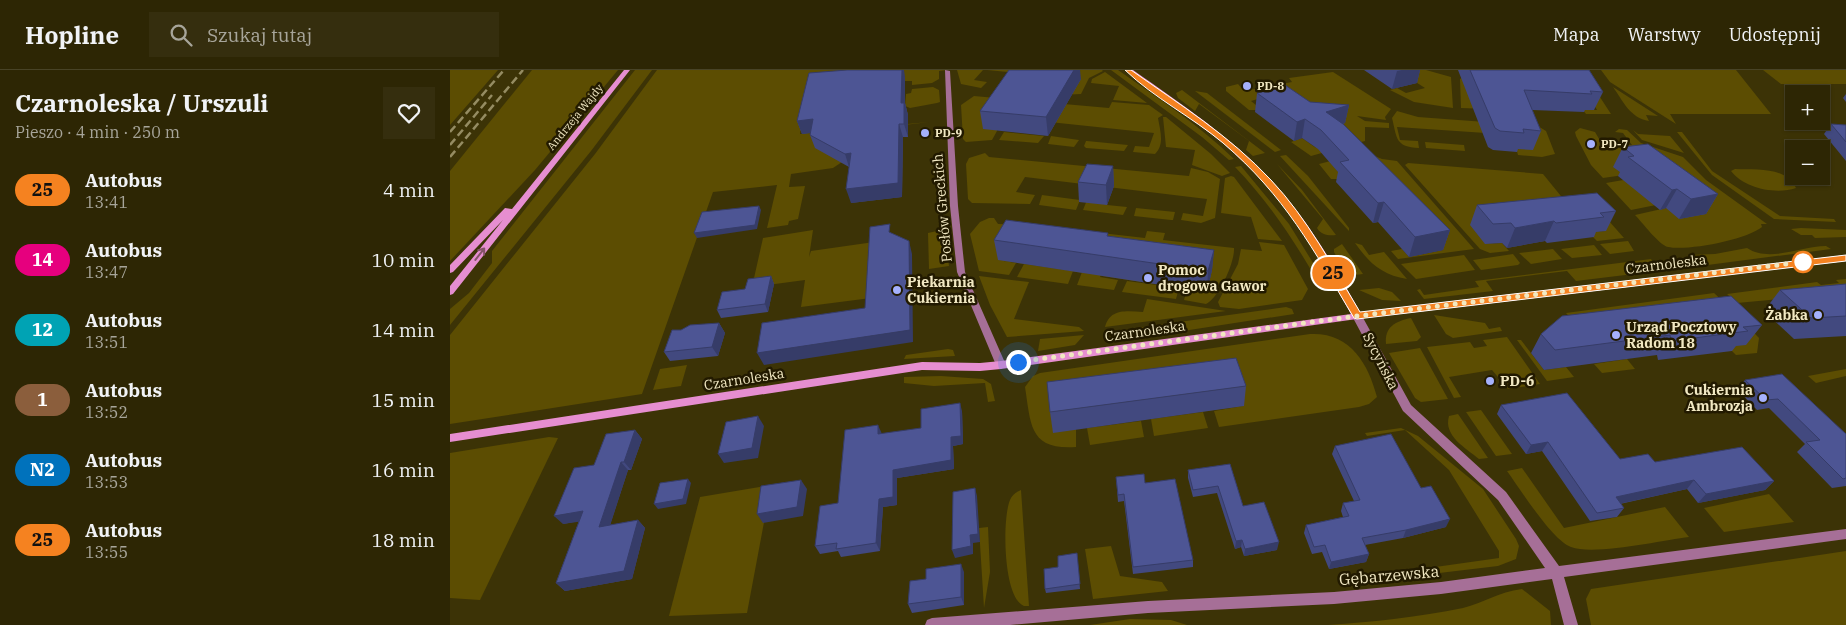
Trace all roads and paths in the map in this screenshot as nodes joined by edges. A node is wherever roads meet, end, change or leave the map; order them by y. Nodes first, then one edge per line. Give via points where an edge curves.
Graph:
1 (627, 70) edge
2 (1128, 70) edge
3 (947, 71) edge
4 (540, 178) junction
5 (1846, 258) edge
6 (450, 270) edge
7 (450, 292) edge
8 (1357, 316) junction
9 (1001, 365) junction
10 (450, 438) edge
11 (1846, 534) edge
12 (1557, 574) junction
13 (932, 625) edge
14 (1571, 625) edge

1 - 4 street, Andrzeja Wajdy
2 - 8 street, Sycyńska via 1225,141 1268,181 1314,242
3 - 9 street, Posłów Greckich via 961,272
4 - 6 street, Andrzeja Wajdy
7 -> 4 street, Andrzeja Wajdy
5 - 8 street, Czarnoleska
8 - 9 street, Czarnoleska
8 - 12 street, Sycyńska via 1407,408 1502,496
9 - 10 street, Czarnoleska via 914,367
11 - 12 street, Gębarzewska
12 - 13 street, Gębarzewska via 1334,598 1148,607
12 - 14 street, Sycyńska

